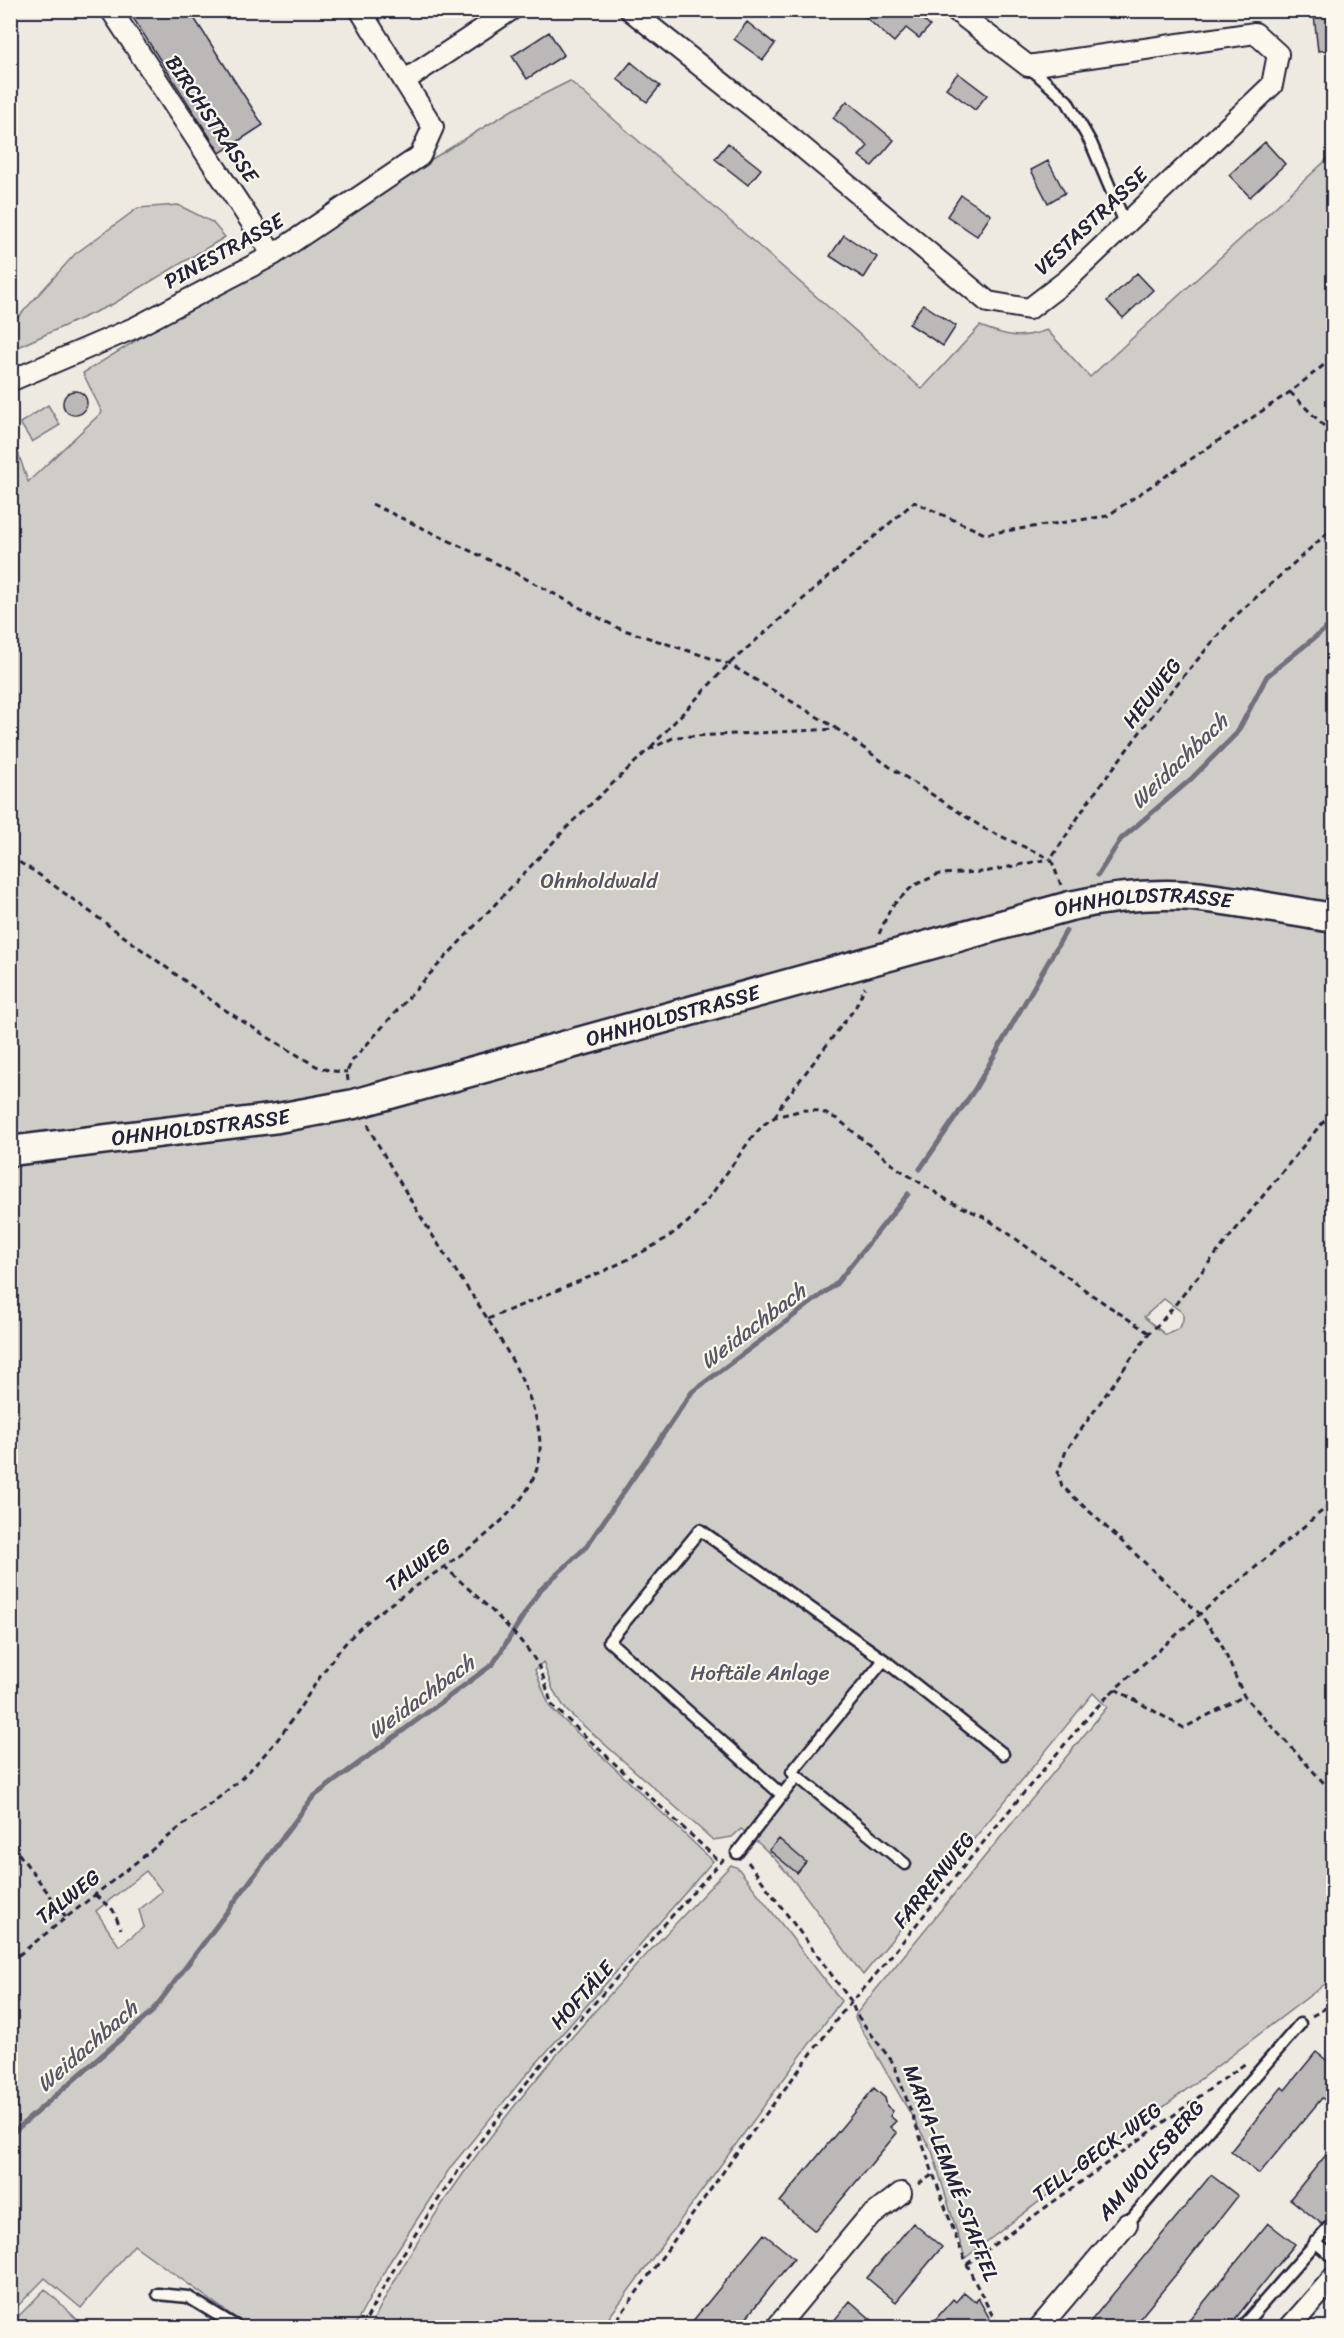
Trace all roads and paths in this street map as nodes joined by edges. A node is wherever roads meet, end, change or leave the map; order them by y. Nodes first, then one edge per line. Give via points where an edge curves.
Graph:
1 (111, 10) edge
2 (360, 10) edge
3 (511, 10) edge
4 (630, 10) edge
5 (955, 10) edge
6 (1028, 66) junction
7 (404, 81) junction
8 (1125, 223) junction
9 (273, 255) junction
10 (1334, 357) edge
11 (10, 381) edge
12 (1290, 392) junction
13 (1334, 436) edge
14 (372, 504) dead end
15 (1334, 527) edge
16 (729, 664) junction
17 (837, 729) junction
18 (648, 750) junction
19 (10, 857) edge
20 (1051, 859) junction
21 (1070, 906) junction
22 (1334, 918) edge
23 (871, 961) junction
24 (347, 1072) junction
25 (358, 1103) junction
26 (775, 1117) junction
27 (1334, 1117) edge
28 (10, 1151) edge
29 (488, 1319) junction
30 (1149, 1333) junction
31 (1334, 1501) edge
32 (444, 1566) junction
33 (1200, 1614) junction
34 (884, 1660) junction
35 (1115, 1689) junction
36 (1244, 1696) junction
37 (1003, 1754) dead end
38 (797, 1776) junction
39 (1334, 1794) edge
40 (782, 1795) junction
41 (10, 1848) edge
42 (737, 1853) junction
43 (720, 1862) junction
44 (905, 1864) dead end
45 (95, 1895) junction
46 (66, 1917) junction
47 (122, 1929) dead end
48 (10, 1962) edge
49 (851, 2001) junction
50 (1334, 2003) edge
51 (1300, 2024) joint
52 (1252, 2058) dead end
53 (934, 2174) junction
54 (919, 2183) dead end
55 (901, 2193) dead end
56 (1334, 2222) edge
57 (1127, 2224) joint
58 (1315, 2242) junction
59 (1334, 2258) edge
60 (967, 2264) junction
61 (1334, 2277) edge
62 (158, 2294) dead end
63 (237, 2327) edge
64 (362, 2328) edge
65 (611, 2328) edge
66 (776, 2328) edge
67 (999, 2328) edge
68 (1039, 2328) edge
69 (1241, 2328) edge
70 (1289, 2328) edge

1 - 9 street, BIRCHSTRASSE
2 - 7 street
3 - 7 street
4 - 8 street, VESTASTRASSE via 988,302 1029,309 1067,280
5 - 6 street
6 - 8 lane via 1067,101 1092,143
6 - 8 street, VESTASTRASSE via 1255,33 1278,54 1272,85
7 - 9 street, PINESTRASSE via 433,127 420,156
9 - 11 street, PINESTRASSE via 134,328
10 - 12 path
12 - 13 path
12 - 16 path via 1107,516 985,534 914,502
14 - 16 path via 504,567 618,628
15 - 20 path, HEUWEG via 1224,628 1147,722
16 - 17 path
16 - 18 path
17 - 18 path via 675,737
17 - 20 path via 985,829
18 - 24 path via 573,821 419,986 352,1061
19 - 24 path via 222,1008 316,1066
20 - 21 path
20 - 23 path via 984,872 939,874 913,886 891,907
21 - 22 main road, OHNHOLDSTRASSE via 1146,895 1193,896
21 - 23 main road, OHNHOLDSTRASSE
23 - 25 main road, OHNHOLDSTRASSE
23 - 26 path via 855,1008
24 - 25 path, TALWEG
25 - 28 main road, OHNHOLDSTRASSE via 278,1118
25 - 29 path, TALWEG via 388,1162
26 - 29 path via 750,1140 706,1202 667,1238 604,1271
26 - 30 path via 803,1110 820,1111 839,1120 897,1168 949,1201 984,1217
27 - 30 path via 1317,1129
29 - 32 path, TALWEG via 535,1412 540,1434 538,1469 515,1508
30 - 33 path via 1066,1451 1058,1473 1062,1486
31 - 33 path, FARRENWEG
32 - 43 path via 517,1637 540,1669 552,1705
32 - 45 path, TALWEG via 355,1633 332,1658 285,1730 246,1773
33 - 35 path, FARRENWEG
33 - 36 path via 1220,1641
34 - 37 lane
34 - 38 lane via 792,1772
34 - 40 lane via 700,1530 609,1641
35 - 36 path via 1184,1728
35 - 49 path, FARRENWEG
36 - 39 path
38 - 40 lane
38 - 44 lane
40 - 42 lane
41 - 46 path via 16,1850
42 - 43 path, HOFTÄLE
42 - 49 path via 745,1858
43 - 64 path, HOFTÄLE via 565,2036 464,2160
45 - 46 path, TALWEG
45 - 47 path via 112,1910
46 - 48 path, TALWEG
49 - 53 path, MARIA-LEMMÉ-STAFFEL via 856,2014 894,2064
49 - 65 path, FARRENWEG
50 - 51 path
51 - 57 lane, AM WOLFSBERG
52 - 60 path, TELL-GECK-WEG
53 - 54 path
53 - 60 path, MARIA-LEMMÉ-STAFFEL
55 - 66 street via 865,2221
56 - 58 lane
57 - 68 street, AM WOLFSBERG
58 - 59 lane
58 - 69 lane
60 - 67 path, MARIA-LEMMÉ-STAFFEL
61 - 70 street
62 - 63 lane via 188,2297

